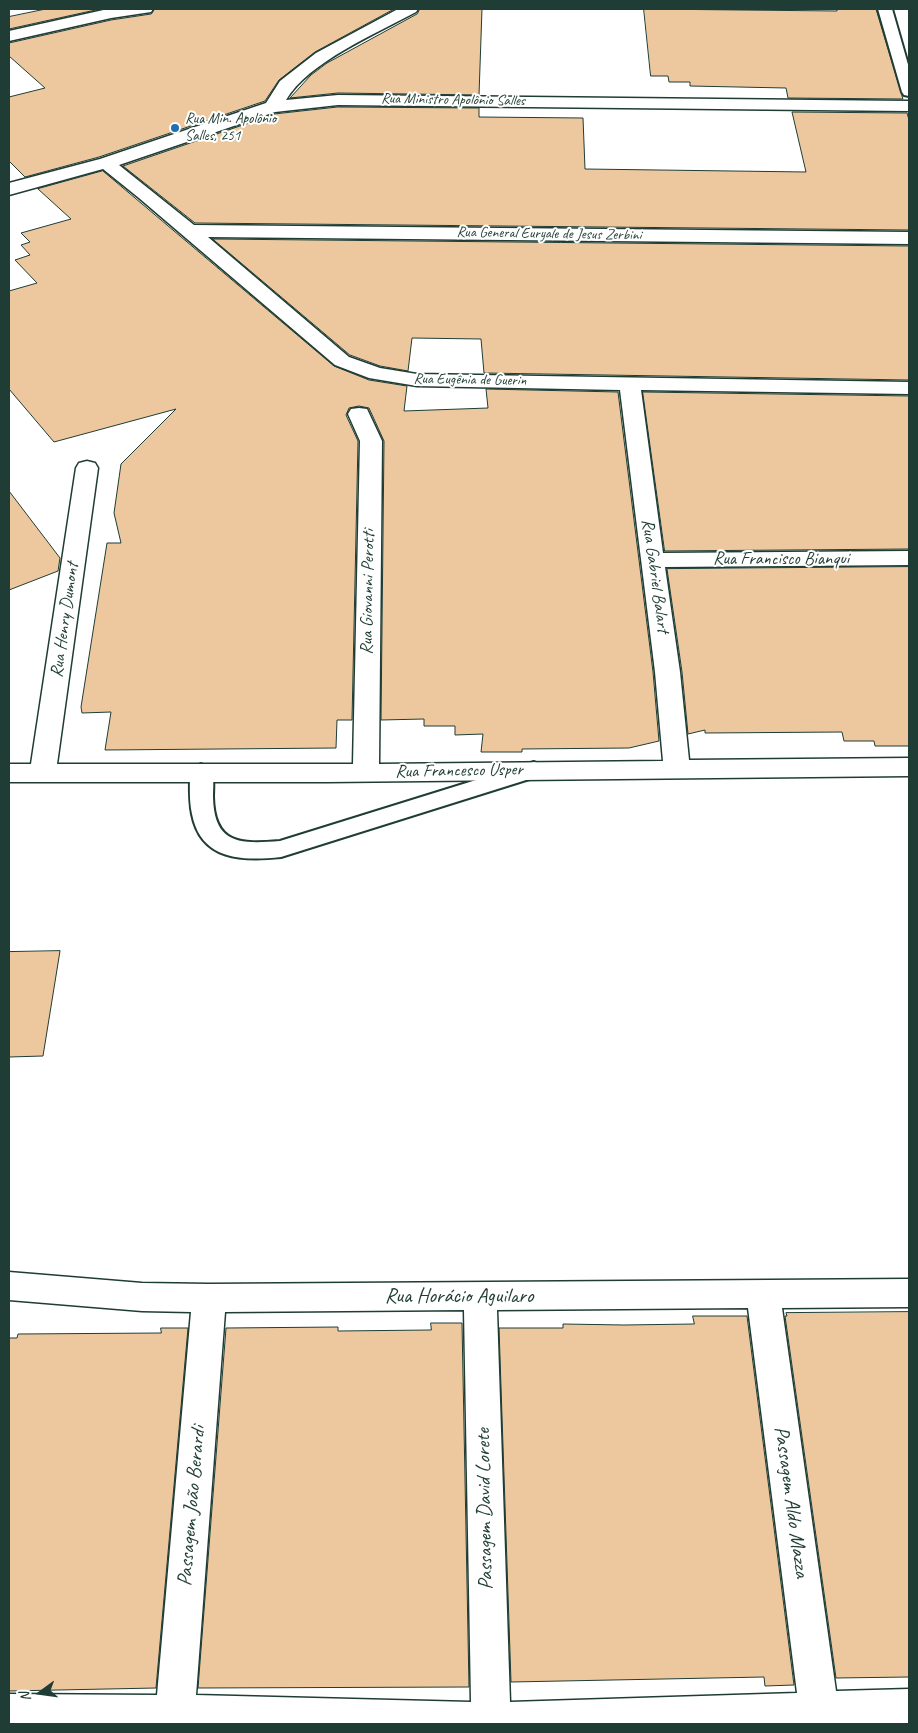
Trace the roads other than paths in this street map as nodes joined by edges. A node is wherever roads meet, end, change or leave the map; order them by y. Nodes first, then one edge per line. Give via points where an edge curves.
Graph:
1 (145, 9) edge
2 (410, 9) edge
3 (885, 9) edge
4 (9, 36) edge
5 (909, 92) edge
6 (909, 106) edge
7 (273, 107) junction
8 (106, 163) junction
9 (9, 189) edge
10 (189, 231) junction
11 (909, 238) edge
12 (630, 383) junction
13 (909, 388) edge
14 (359, 414) dead end
15 (87, 468) dead end
16 (909, 558) edge
17 (653, 560) junction
18 (909, 767) edge
19 (677, 769) junction
20 (534, 770) junction
21 (43, 772) junction
22 (201, 772) junction
23 (366, 772) junction
24 (9, 773) edge
25 (9, 1286) edge
26 (909, 1293) edge
27 (763, 1294) junction
28 (480, 1296) junction
29 (209, 1298) junction
30 (909, 1708) edge
31 (819, 1711) junction
32 (9, 1713) edge
33 (175, 1719) edge
34 (491, 1722) junction

1 - 4 street via 111,13
2 - 7 street via 322,58 286,85
3 - 5 lane
6 - 7 street, Rua Ministro Apolônio Salles via 384,99
7 - 8 street, Rua Ministro Apolônio Salles
8 - 9 street, Rua Ministro Apolônio Salles
8 - 10 street, Rua Eugênia de Guerin
10 - 11 street, Rua General Euryale de Jesus Zerbini
10 - 12 street, Rua Eugênia de Guerin via 342,360 376,374 417,380
12 - 13 street, Rua Eugênia de Guerin
12 - 17 street, Rua Gabriel Balart
14 - 23 street, Rua Giovanni Perotti via 371,441
15 - 21 street, Rua Henry Dumont
16 - 17 street, Rua Francisco Bianqui
17 - 19 street, Rua Gabriel Balart
18 - 19 street, Rua Francesco Usper
19 - 20 street, Rua Francesco Usper
20 - 22 lane via 281,849 248,852 225,846 211,835 204,818
20 - 23 street, Rua Francesco Usper
21 - 22 street, Rua Francesco Usper
21 - 24 street, Rua Francesco Usper
22 - 23 street, Rua Francesco Usper
25 - 29 street, Rua Horácio Aguilaro via 142,1297
26 - 27 street, Rua Horácio Aguilaro
27 - 28 street, Rua Horácio Aguilaro
27 - 31 street, Passagem Aldo Mazza
28 - 29 street, Rua Horácio Aguilaro
28 - 34 street, Passagem David Lorete
29 - 33 street, Passagem João Berardi
30 - 31 street
31 - 34 street
32 - 33 street
33 - 34 street

